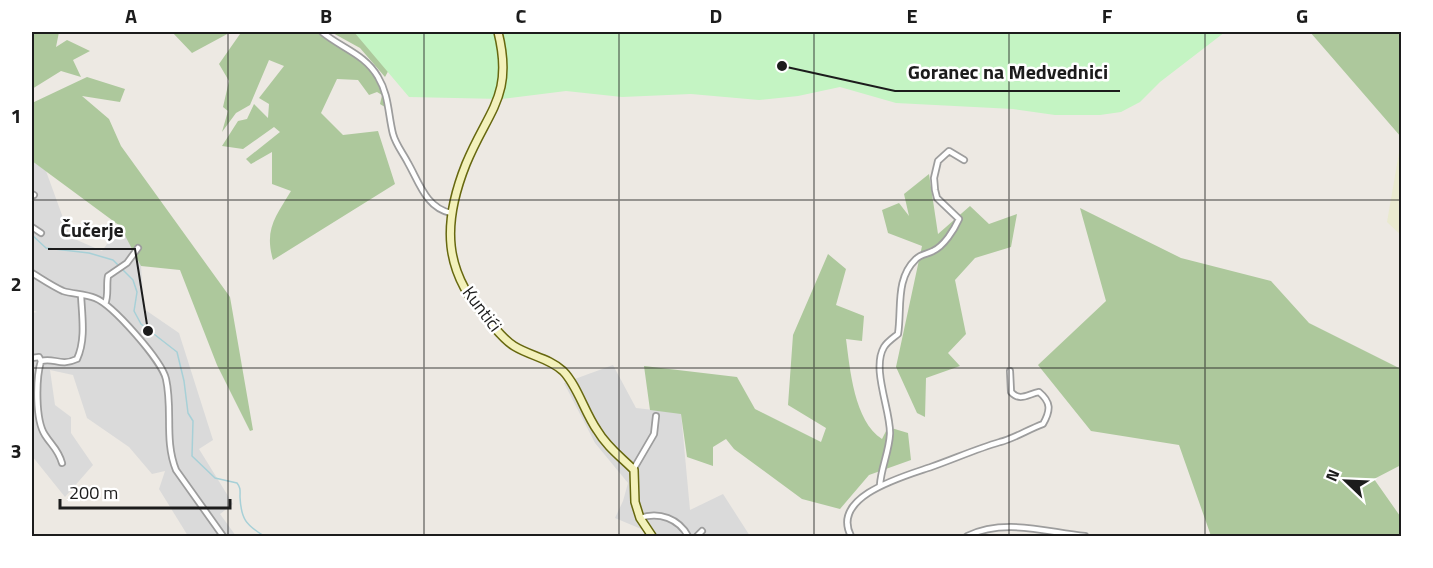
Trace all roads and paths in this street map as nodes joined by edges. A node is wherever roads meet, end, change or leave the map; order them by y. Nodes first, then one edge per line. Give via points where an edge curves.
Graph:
1 (322, 32) edge
2 (498, 32) edge
3 (964, 160) dead end
4 (451, 213) junction
5 (32, 227) edge
6 (42, 233) dead end
7 (138, 248) dead end
8 (32, 273) edge
9 (81, 295) junction
10 (105, 304) junction
11 (32, 358) edge
12 (41, 361) junction
13 (1010, 371) dead end
14 (656, 416) dead end
15 (62, 463) dead end
16 (633, 470) junction
17 (880, 485) junction
18 (640, 518) junction
19 (702, 531) dead end
20 (223, 537) edge
21 (652, 537) edge
22 (688, 537) edge
23 (697, 537) edge
24 (851, 537) edge
25 (967, 537) edge
26 (1085, 537) edge

1 - 4 street via 364,58 372,68 384,89 396,143 424,194 437,208
2 - 4 street, Kuntići via 504,57 501,90 469,158
3 - 17 street via 949,151 938,161 934,178 937,198 959,219 934,251 917,257 909,268 900,291 898,334 883,350 883,400 890,433
4 - 16 street, Kuntići via 450,236 457,273 480,312 513,345 564,372 602,439
5 - 6 street
7 - 10 street via 127,263 108,276
8 - 9 street via 52,286
9 - 10 street
9 - 12 street via 82,339 77,359 70,363
10 - 20 street via 162,368 169,394 172,460
11 - 12 street via 39,357
12 - 15 street via 41,424
13 - 17 street via 1014,396 1039,392 1049,401 1042,423 1003,442
14 - 16 street via 654,434
16 - 18 street
17 - 24 street via 856,504 848,516
18 - 21 street
18 - 22 street via 652,514 669,518 682,526
19 - 23 street
25 - 26 street via 981,530 1014,527

